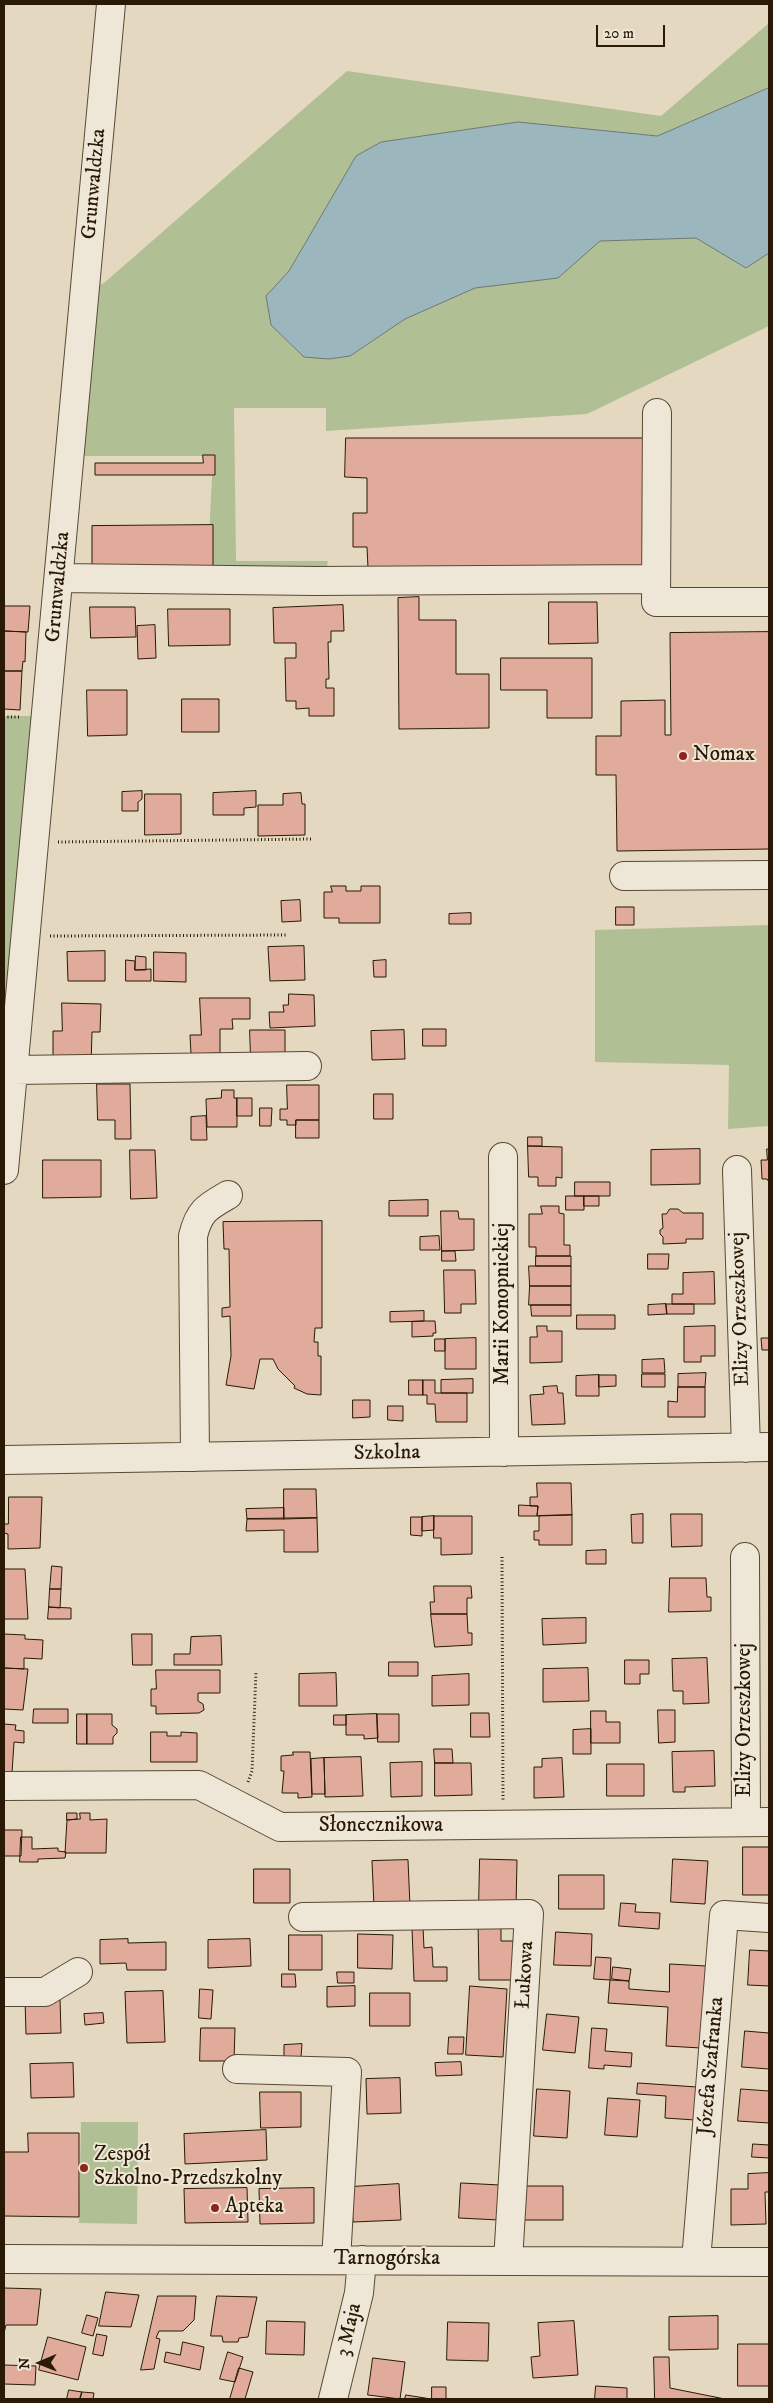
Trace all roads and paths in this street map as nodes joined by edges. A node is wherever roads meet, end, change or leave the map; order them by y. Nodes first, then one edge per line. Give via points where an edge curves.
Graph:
1 (111, 4) edge
2 (656, 413) dead end
3 (60, 578) junction
4 (656, 579) junction
5 (769, 602) edge
6 (312, 839) dead end
7 (35, 842) junction
8 (769, 874) edge
9 (624, 876) dead end
10 (288, 935) dead end
11 (27, 936) junction
12 (307, 1066) dead end
13 (14, 1070) junction
14 (503, 1157) dead end
15 (4, 1170) edge
16 (737, 1170) dead end
17 (228, 1195) dead end
18 (757, 1448) edge
19 (504, 1452) junction
20 (195, 1457) junction
21 (4, 1460) edge
22 (502, 1557) dead end
23 (745, 1557) dead end
24 (256, 1671) dead end
25 (4, 1786) edge
26 (239, 1806) junction
27 (758, 1822) edge
28 (503, 1826) junction
29 (303, 1917) dead end
30 (769, 1918) edge
31 (78, 1972) dead end
32 (4, 1992) edge
33 (237, 2069) dead end
34 (4, 2259) edge
35 (349, 2260) junction
36 (508, 2261) junction
37 (696, 2261) junction
38 (769, 2262) edge
39 (333, 2399) edge

1 - 3 street, Grunwaldzka
2 - 4 street
3 - 4 street via 315,581
3 - 7 street, Grunwaldzka
4 - 5 street via 656,602
6 - 7 path
7 - 11 street, Grunwaldzka
8 - 9 street
10 - 11 path
11 - 13 street, Grunwaldzka
12 - 13 street
13 - 15 street, Grunwaldzka
14 - 19 street, Marii Konopnickiej
16 - 18 street, Elizy Orzeszkowej
17 - 20 street via 205,1208 193,1236
18 - 19 street, Szkolna
19 - 20 street, Szkolna
20 - 21 street, Szkolna
22 - 28 path
23 - 27 street, Elizy Orzeszkowej
24 - 26 path via 252,1771
25 - 26 street, Słonecznikowa via 199,1785
26 - 28 street, Słonecznikowa via 280,1827
27 - 28 street, Słonecznikowa
29 - 36 street, Łukowa via 529,1914
30 - 37 street, Józefa Szafranka via 724,1915
31 - 32 street via 45,1992
33 - 35 street, 3 Maja via 347,2072
34 - 35 street, Tarnogórska
35 - 36 street, Tarnogórska
35 - 39 street, 3 Maja via 359,2293
36 - 37 street, Tarnogórska
37 - 38 street, Tarnogórska

